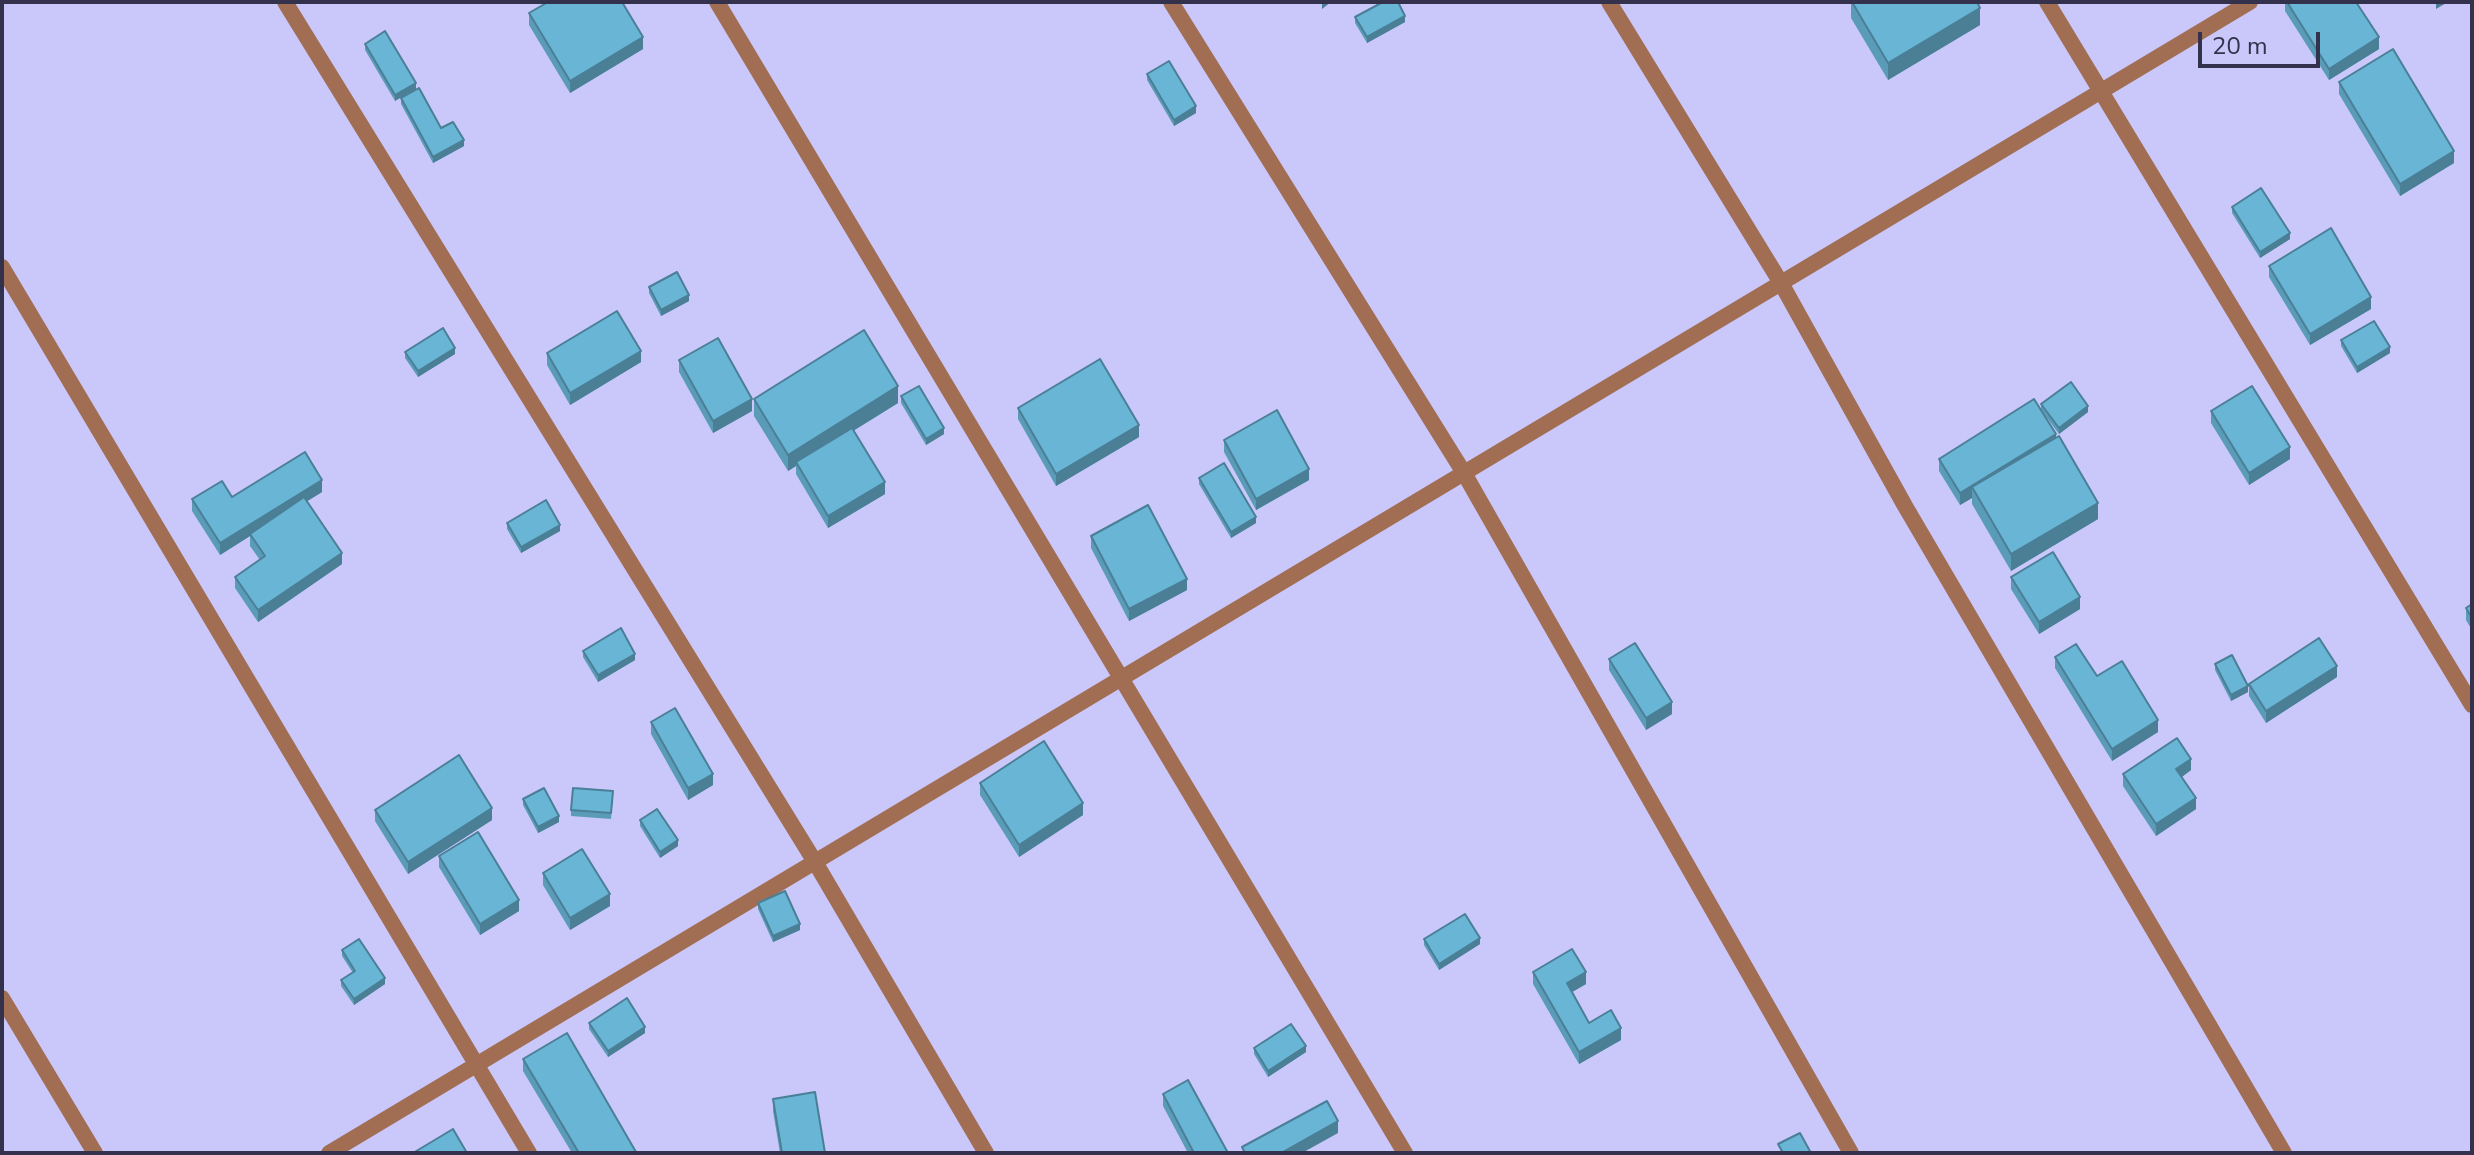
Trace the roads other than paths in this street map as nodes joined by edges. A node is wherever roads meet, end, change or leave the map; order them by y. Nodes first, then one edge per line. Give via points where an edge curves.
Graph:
1 (285, 2) edge
2 (717, 2) edge
3 (1171, 2) edge
4 (1609, 2) edge
5 (2047, 2) edge
6 (2250, 2) edge
7 (2100, 92) junction
8 (2, 267) edge
9 (1781, 283) junction
10 (1464, 473) junction
11 (1123, 678) junction
12 (2472, 705) edge
13 (815, 862) junction
14 (2, 998) edge
15 (478, 1064) junction
16 (95, 1153) edge
17 (329, 1153) edge
18 (529, 1153) edge
19 (986, 1153) edge
20 (1405, 1153) edge
21 (1851, 1153) edge
22 (2284, 1153) edge

1 - 13 street
2 - 11 street
3 - 10 street
4 - 9 street
5 - 7 street
6 - 7 street
7 - 9 street
7 - 12 street
8 - 15 street
9 - 10 street
9 - 22 street via 1905,506
10 - 11 street
10 - 21 street
11 - 13 street
11 - 20 street
13 - 15 street
13 - 19 street
14 - 16 street
15 - 17 street
15 - 18 street

